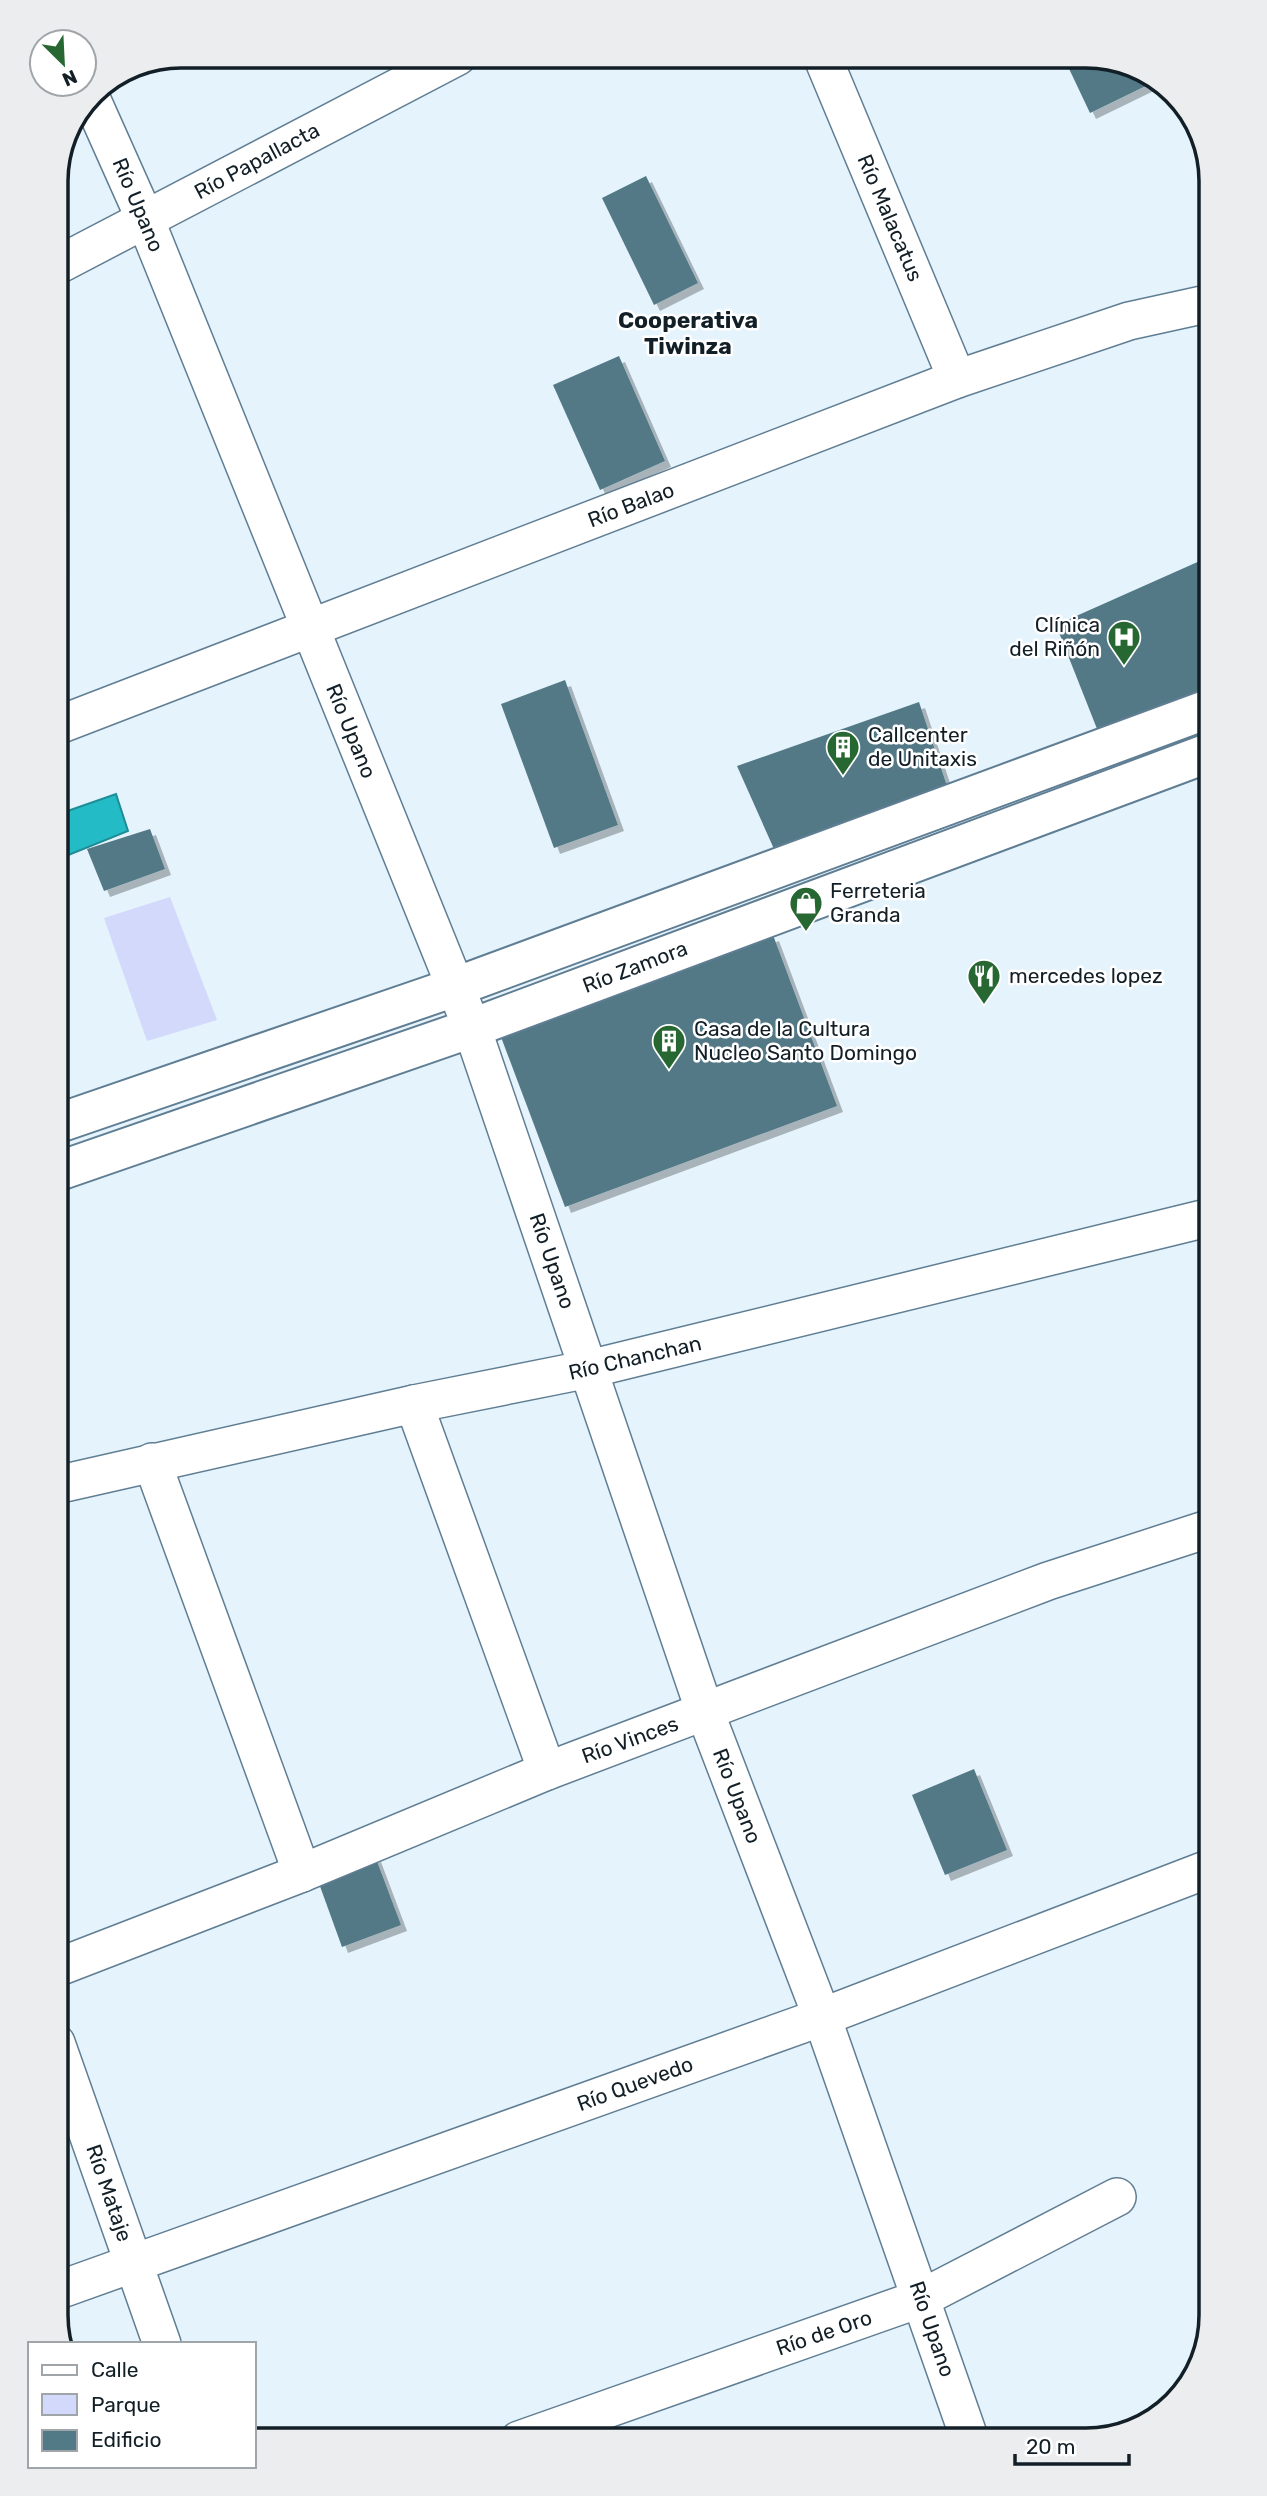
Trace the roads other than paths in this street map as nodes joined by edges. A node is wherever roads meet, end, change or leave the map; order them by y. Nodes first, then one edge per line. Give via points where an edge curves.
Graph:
1 (435, 68) edge
2 (827, 68) edge
3 (95, 109) edge
4 (145, 219) junction
5 (68, 260) edge
6 (1199, 306) edge
7 (957, 379) junction
8 (310, 629) junction
9 (1199, 712) edge
10 (68, 721) edge
11 (1199, 756) edge
12 (454, 987) junction
13 (472, 1028) junction
14 (68, 1120) edge
15 (68, 1168) edge
16 (1199, 1220) edge
17 (589, 1369) junction
18 (414, 1404) junction
19 (152, 1462) junction
20 (68, 1482) edge
21 (1199, 1532) edge
22 (705, 1712) junction
23 (547, 1770) junction
24 (302, 1873) junction
25 (1199, 1873) edge
26 (68, 1963) edge
27 (822, 2017) junction
28 (68, 2077) edge
29 (1117, 2197) dead end
30 (133, 2263) junction
31 (68, 2287) edge
32 (922, 2298) junction
33 (161, 2342) edge
34 (553, 2428) edge
35 (966, 2428) edge

1 - 4 street, Río Papallacta
2 - 7 street, Río Malacatus
3 - 4 street, Río Upano
4 - 5 street, Río Papallacta
4 - 8 street, Río Upano
6 - 7 street, Río Balao via 1129,321
7 - 8 street, Río Balao
8 - 10 street, Río Balao
8 - 12 street, Río Upano
9 - 12 street, Río Zamora
11 - 13 street, Río Zamora
12 - 13 street, Río Upano
12 - 14 street, Río Zamora
13 - 15 street, Río Zamora
13 - 17 street, Río Upano
16 - 17 street, Río Chanchan
17 - 18 street, Río Chanchan
17 - 22 street, Río Upano
18 - 19 street, Río Chanchan
18 - 23 street
19 - 20 street, Río Chanchan
19 - 24 street
21 - 22 street, Río Vinces via 1048,1581
22 - 23 street, Río Vinces
22 - 27 street, Río Upano
23 - 24 street, Río Vinces
24 - 26 street, Río Vinces
25 - 27 street, Río Quevedo
27 - 30 street, Río Quevedo
27 - 32 street, Río Upano
28 - 30 street, Río Mataje
29 - 32 street, Río de Oro
30 - 31 street, Río Quevedo
30 - 33 street, Río Mataje
32 - 34 street, Río de Oro
32 - 35 street, Río Upano

